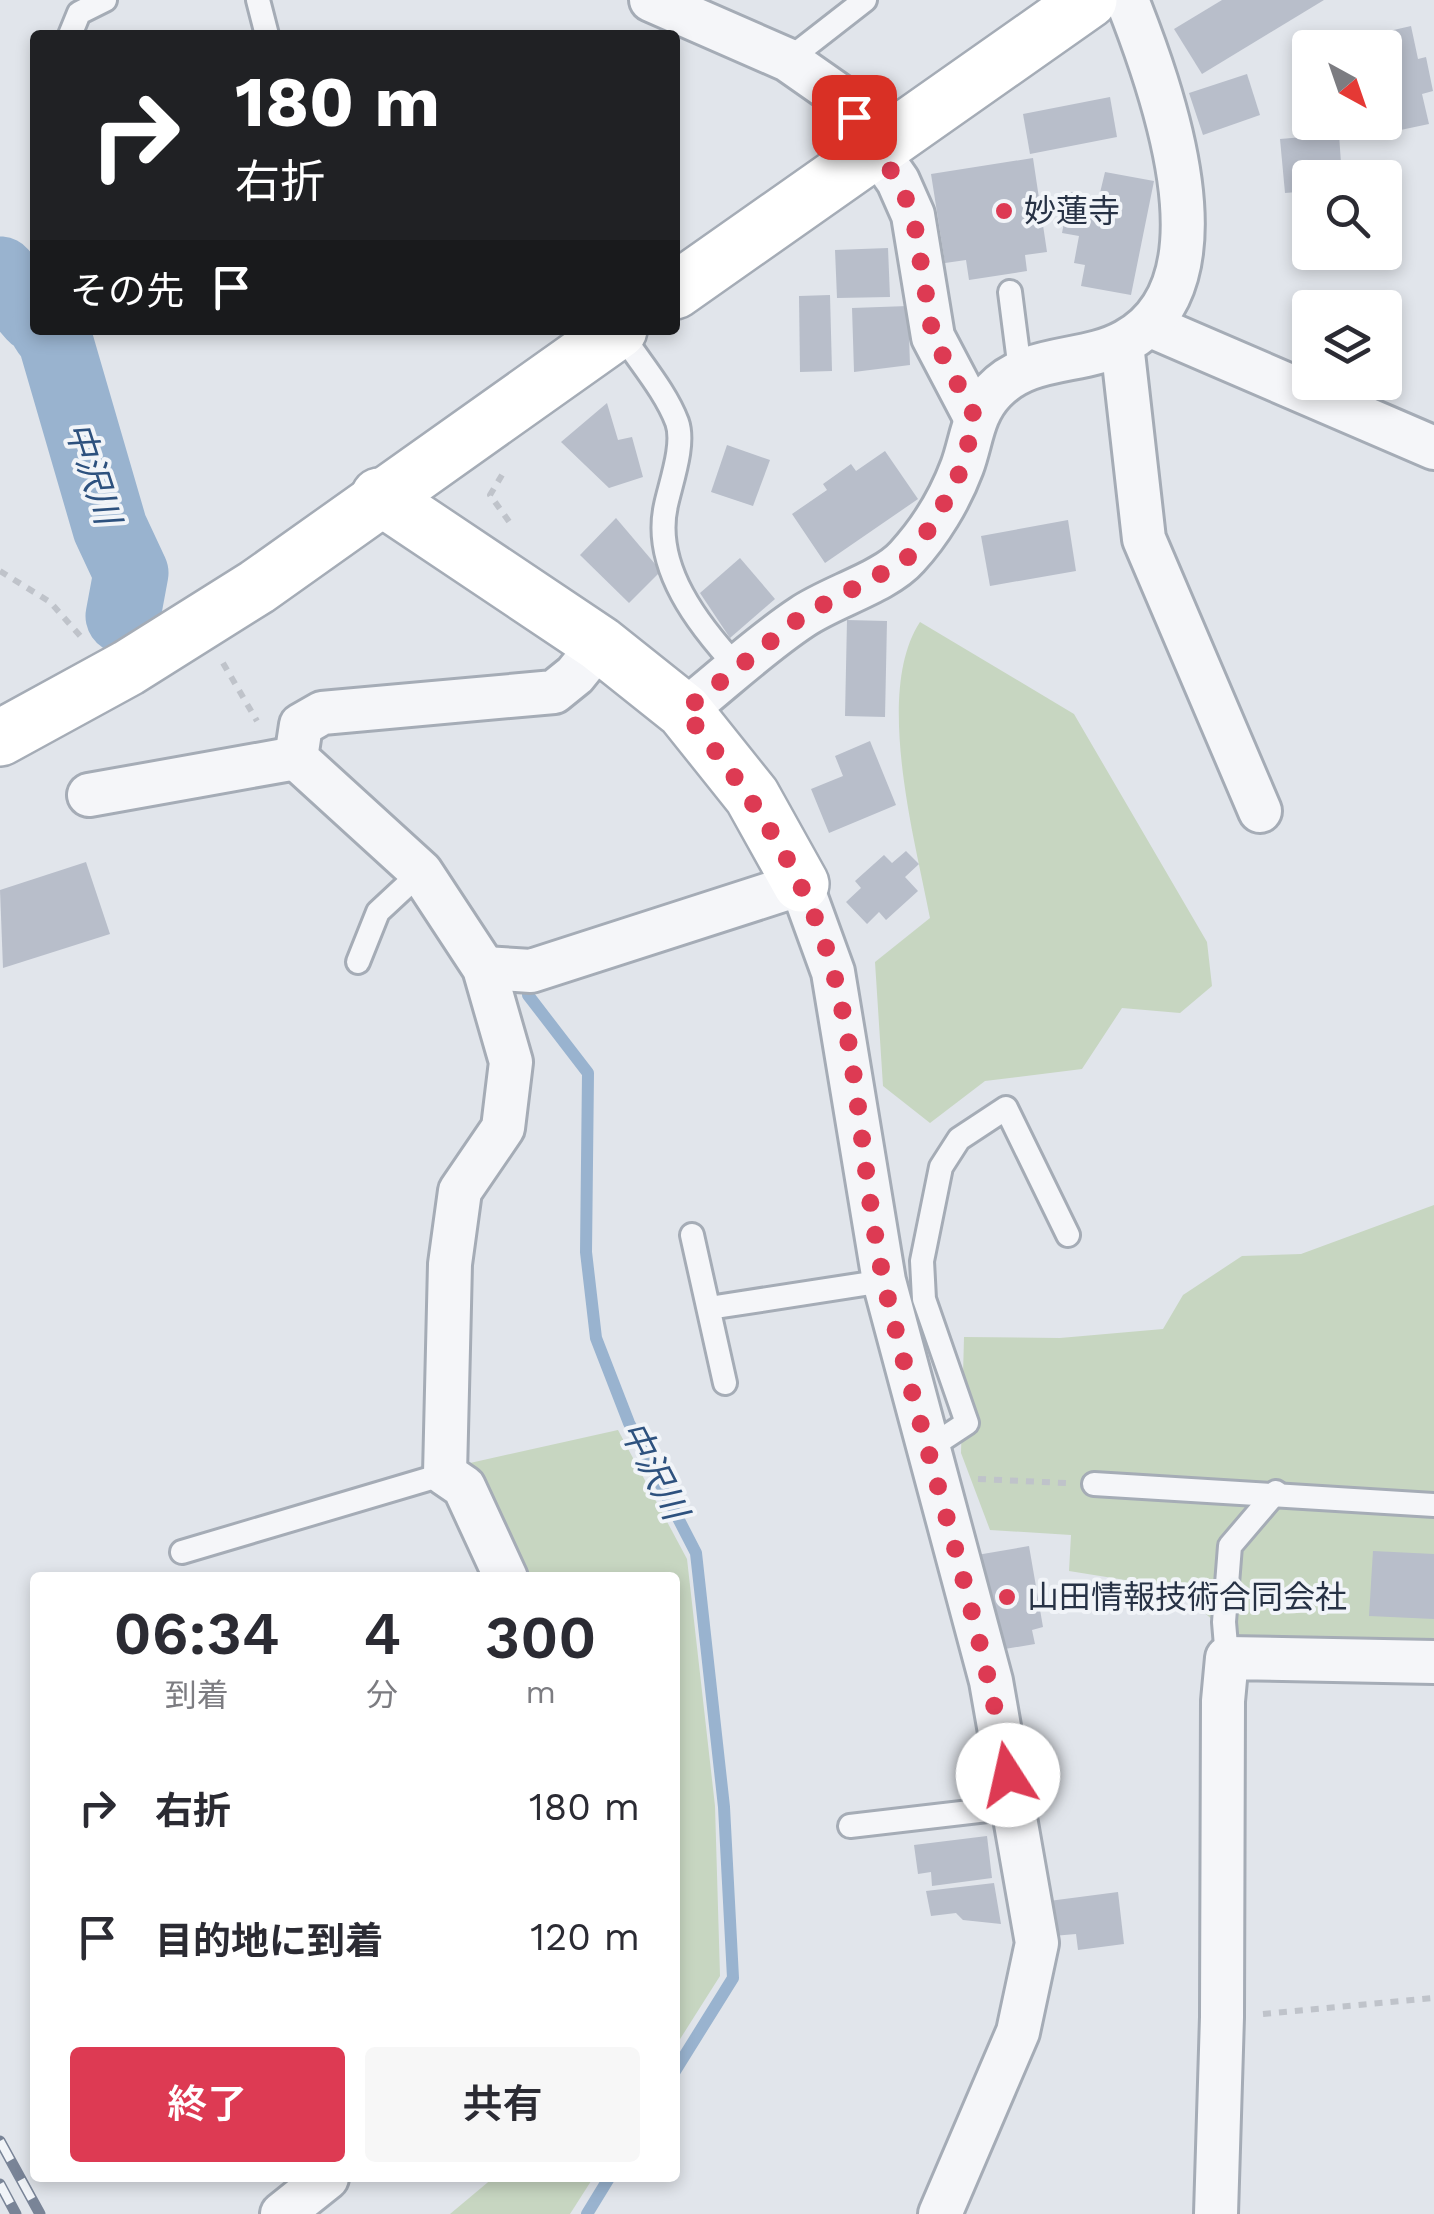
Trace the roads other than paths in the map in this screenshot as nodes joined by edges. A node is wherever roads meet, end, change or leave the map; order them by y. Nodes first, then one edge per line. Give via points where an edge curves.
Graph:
1 (106, 0) edge
2 (258, 0) edge
3 (651, 0) edge
4 (864, 0) edge
5 (1089, 0) edge
6 (1127, 0) edge
7 (72, 30) edge
8 (266, 30) edge
9 (788, 60) junction
10 (878, 150) junction
11 (680, 288) edge
12 (1010, 292) dead end
13 (612, 335) edge
14 (622, 335) edge
15 (1136, 335) junction
16 (1020, 370) junction
17 (975, 417) junction
18 (1434, 448) edge
19 (379, 496) junction
20 (600, 644) junction
21 (738, 668) junction
22 (684, 711) junction
23 (0, 738) edge
24 (296, 752) junction
25 (89, 795) dead end
26 (1260, 811) dead end
27 (422, 872) junction
28 (801, 884) junction
29 (358, 962) dead end
30 (484, 968) junction
31 (692, 1235) dead end
32 (1068, 1235) dead end
33 (884, 1281) junction
34 (708, 1308) junction
35 (725, 1383) dead end
36 (933, 1463) junction
37 (444, 1474) junction
38 (1094, 1484) road end
39 (1276, 1492) junction
40 (1434, 1505) edge
41 (182, 1552) dead end
42 (503, 1572) edge
43 (1227, 1658) junction
44 (1434, 1662) edge
45 (1013, 1806) junction
46 (850, 1826) dead end
47 (322, 2182) edge
48 (282, 2214) edge
49 (940, 2214) edge
50 (1216, 2214) edge

1 - 7 lane via 78,13
2 - 8 lane
3 - 9 street
4 - 9 lane
5 - 10 street
6 - 15 street via 1160,83 1184,200 1177,278
9 - 10 street via 838,95
10 - 11 street
10 - 17 street via 913,215 933,337
12 - 16 lane
13 - 19 street
14 - 21 lane via 678,424 665,550 707,634
15 - 16 street
15 - 18 street
15 - 26 street via 1144,539
16 - 17 street
17 - 21 street via 962,468 905,561 802,616
19 - 20 street
19 - 23 street via 257,587
20 - 22 street
20 - 24 street via 554,692 322,713 302,725
21 - 22 street
22 - 28 street via 752,796
24 - 25 street
24 - 27 street
27 - 29 lane via 378,912
27 - 30 street
28 - 30 street via 531,970
28 - 33 street via 833,972
30 - 37 street via 511,1062 503,1128 460,1191 450,1264
31 - 34 lane
32 - 36 lane via 1006,1108 959,1139 941,1167 922,1261 924,1299 967,1423
33 - 34 lane
33 - 36 street
34 - 35 lane
36 - 45 street via 991,1682
37 - 41 lane
37 - 42 street via 464,1488
38 - 39 lane
39 - 40 lane
39 - 43 lane via 1230,1546
43 - 44 street
43 - 50 street
45 - 46 lane
45 - 49 street via 1037,1943 1018,2032
47 - 48 street

